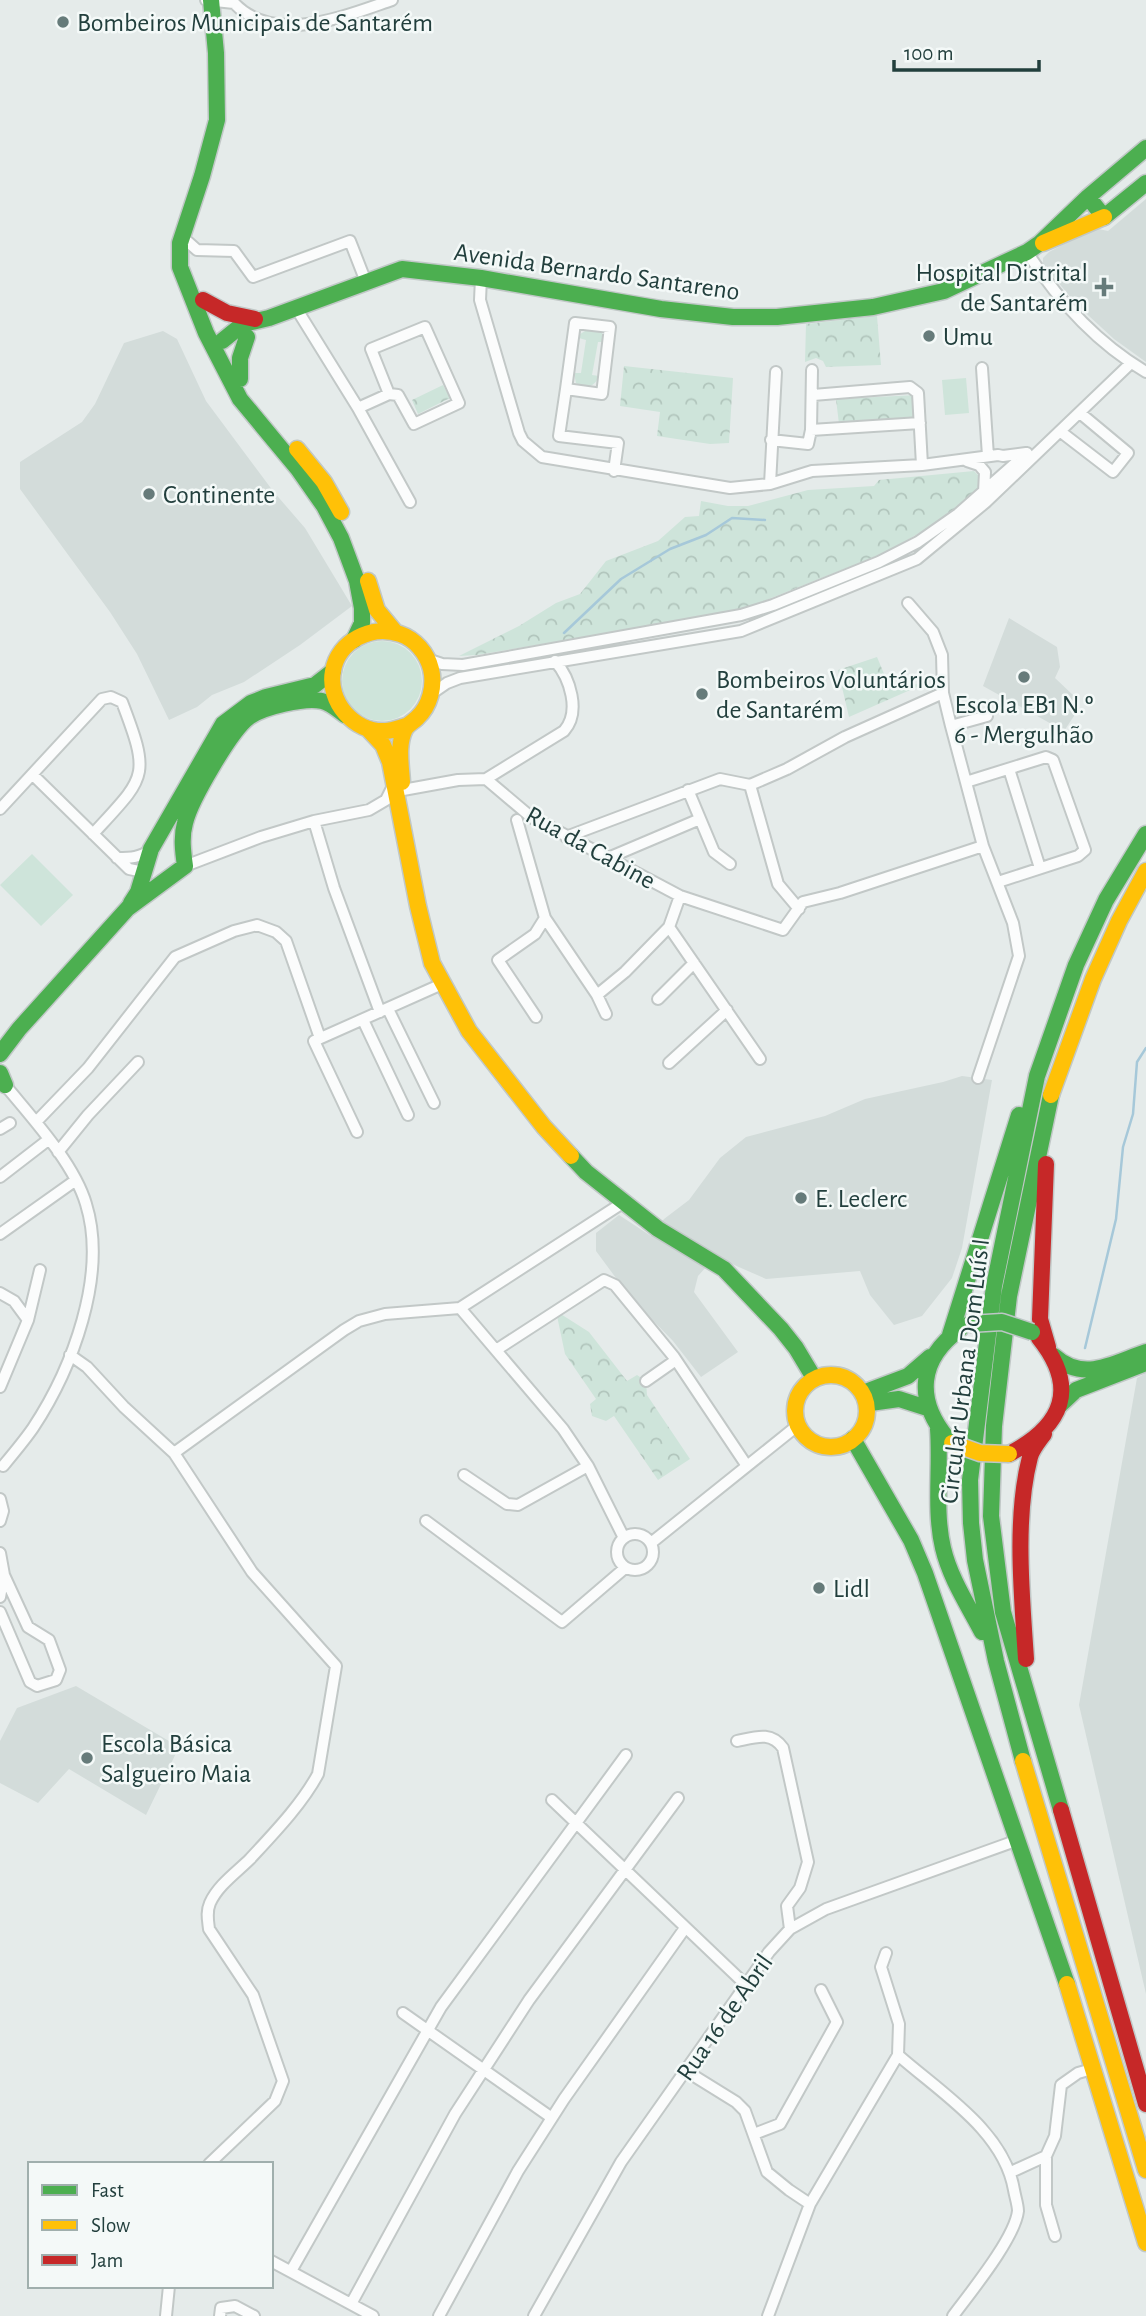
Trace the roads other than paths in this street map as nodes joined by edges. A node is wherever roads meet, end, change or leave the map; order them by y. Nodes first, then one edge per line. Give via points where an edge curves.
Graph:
1 (210, 0) edge
2 (392, 0) edge
3 (238, 1) edge
4 (1146, 148) edge
5 (1146, 183) edge
6 (1088, 197) junction
7 (188, 215) junction
8 (1104, 217) junction
9 (188, 242) junction
10 (1034, 248) junction
11 (481, 278) junction
12 (366, 282) junction
13 (203, 300) junction
14 (296, 308) junction
15 (262, 318) junction
16 (247, 337) junction
17 (217, 343) junction
18 (1131, 363) junction
19 (982, 368) dead end
20 (812, 370) dead end
21 (776, 372) dead end
22 (1146, 372) edge
23 (240, 379) junction
24 (566, 389) junction
25 (389, 394) junction
26 (813, 396) junction
27 (358, 408) junction
28 (1080, 413) junction
29 (920, 423) junction
30 (811, 429) junction
31 (1061, 432) junction
32 (771, 440) junction
33 (1051, 440) junction
34 (1026, 453) junction
35 (988, 456) junction
36 (965, 461) junction
37 (922, 465) junction
38 (614, 471) junction
39 (770, 484) junction
40 (984, 492) junction
41 (410, 502) dead end
42 (908, 603) dead end
43 (396, 633) junction
44 (354, 639) junction
45 (574, 658) junction
46 (427, 659) junction
47 (555, 661) junction
48 (333, 671) junction
49 (568, 685) junction
50 (943, 693) junction
51 (431, 694) junction
52 (345, 715) junction
53 (987, 716) dead end
54 (405, 726) junction
55 (951, 726) junction
56 (369, 730) junction
57 (1009, 769) junction
58 (33, 775) junction
59 (485, 779) junction
60 (966, 782) junction
61 (750, 785) junction
62 (398, 787) junction
63 (688, 790) junction
64 (0, 809) edge
65 (700, 819) junction
66 (517, 820) dead end
67 (314, 821) junction
68 (93, 834) junction
69 (1146, 834) edge
70 (566, 837) junction
71 (983, 846) junction
72 (151, 849) junction
73 (117, 858) junction
74 (608, 858) junction
75 (730, 864) dead end
76 (1040, 868) junction
77 (137, 870) junction
78 (181, 870) junction
79 (1146, 871) edge
80 (998, 882) junction
81 (680, 896) junction
82 (128, 908) junction
83 (799, 909) junction
84 (545, 918) junction
85 (669, 927) junction
86 (694, 962) junction
87 (442, 984) junction
88 (597, 995) junction
89 (658, 999) dead end
90 (727, 1010) junction
91 (384, 1011) junction
92 (606, 1014) dead end
93 (536, 1017) dead end
94 (363, 1020) junction
95 (19, 1028) junction
96 (0, 1033) edge
97 (320, 1038) junction
98 (0, 1054) edge
99 (760, 1059) dead end
100 (138, 1062) dead end
101 (669, 1063) dead end
102 (1037, 1076) junction
103 (978, 1078) dead end
104 (2, 1080) edge
105 (1050, 1097) junction
106 (434, 1103) dead end
107 (408, 1115) dead end
108 (36, 1122) junction
109 (357, 1132) dead end
110 (48, 1140) junction
111 (58, 1152) junction
112 (0, 1177) edge
113 (76, 1180) junction
114 (624, 1202) junction
115 (0, 1234) edge
116 (40, 1270) dead end
117 (0, 1293) edge
118 (460, 1308) junction
119 (28, 1320) junction
120 (950, 1335) junction
121 (936, 1349) junction
122 (496, 1350) junction
123 (1051, 1352) junction
124 (1146, 1352) edge
125 (70, 1355) junction
126 (676, 1360) junction
127 (1146, 1363) edge
128 (1121, 1367) junction
129 (814, 1378) junction
130 (646, 1381) dead end
131 (0, 1387) edge
132 (865, 1398) junction
133 (1059, 1406) junction
134 (927, 1408) junction
135 (797, 1426) junction
136 (938, 1429) junction
137 (1044, 1434) junction
138 (853, 1439) junction
139 (174, 1453) junction
140 (3, 1466) dead end
141 (588, 1466) junction
142 (747, 1466) junction
143 (464, 1475) dead end
144 (0, 1499) edge
145 (426, 1521) dead end
146 (1, 1522) edge
147 (624, 1538) junction
148 (651, 1543) junction
149 (0, 1553) edge
150 (625, 1568) junction
151 (4, 1575) junction
152 (0, 1597) edge
153 (0, 1612) edge
154 (35, 1632) junction
155 (14, 1644) junction
156 (996, 1661) junction
157 (1030, 1703) junction
158 (737, 1741) dead end
159 (626, 1755) dead end
160 (678, 1798) dead end
161 (552, 1800) dead end
162 (576, 1824) junction
163 (1018, 1840) junction
164 (626, 1868) junction
165 (685, 1928) junction
166 (790, 1929) junction
167 (886, 1953) dead end
168 (746, 1985) junction
169 (821, 1990) dead end
170 (403, 2013) dead end
171 (428, 2030) junction
172 (898, 2055) junction
173 (1092, 2069) junction
174 (483, 2071) junction
175 (686, 2071) junction
176 (1146, 2104) edge
177 (552, 2118) junction
178 (754, 2134) junction
179 (1046, 2156) junction
180 (211, 2162) edge
181 (1146, 2170) edge
182 (1011, 2172) junction
183 (810, 2204) junction
184 (1055, 2236) dead end
185 (1146, 2243) edge
186 (273, 2262) edge
187 (291, 2271) junction
188 (169, 2288) edge
189 (351, 2304) junction
190 (166, 2316) edge
191 (220, 2316) edge
192 (254, 2316) edge
193 (373, 2316) edge
194 (439, 2316) edge
195 (534, 2316) edge
196 (768, 2316) edge
197 (953, 2316) edge

1 - 3 street
1 - 7 main road via 217,120
2 - 3 street via 312,24 259,20 244,13
4 - 6 main road, Avenida Bernardo Santareno
5 - 8 main road, Avenida Bernardo Santareno
6 - 8 main road
6 - 10 main road, Avenida Bernardo Santareno
7 - 9 main road
7 - 17 main road via 180,243 180,267
8 - 10 main road, Avenida Bernardo Santareno
9 - 12 street via 197,250 234,251 253,277 350,241
9 - 13 main road via 189,267
10 - 11 main road, Avenida Bernardo Santareno via 944,290 873,307 777,317 661,309
10 - 18 street via 1047,284
11 - 12 main road, Avenida Bernardo Santareno via 402,269
11 - 38 street via 480,300 523,441 547,459
12 - 14 main road, Avenida Bernardo Santareno
13 - 15 main road via 243,318
13 - 17 main road
14 - 15 main road, Avenida Bernardo Santareno
14 - 27 street
15 - 16 main road, Avenida Bernardo Santareno
15 - 17 main road, Avenida Bernardo Santareno via 229,332
16 - 17 main road
16 - 23 main road via 238,365
17 - 23 main road
17 - 44 main road via 240,399 298,469 341,538 362,608 362,623
18 - 22 street
18 - 28 street
19 - 35 street
20 - 26 street
21 - 32 street
23 - 43 main road via 252,400 324,482 346,523 377,611
24 - 24 street via 602,394 610,327 575,323
24 - 38 street via 559,436 618,443
25 - 25 street via 401,397 414,424 459,404 425,327 371,349
25 - 27 street
26 - 29 street via 910,387 918,393
26 - 30 street
27 - 41 street
28 - 31 street
28 - 31 street via 1128,453 1113,472
29 - 30 street
29 - 37 street
30 - 32 street via 808,444
31 - 33 street
32 - 39 street
33 - 34 street
33 - 45 street via 917,559 741,631
34 - 35 street
34 - 40 street
35 - 36 street
36 - 37 street
36 - 40 street via 985,472
37 - 39 street via 811,471
38 - 39 street via 730,488
40 - 46 street via 918,542 751,612 463,665
42 - 50 street via 933,632 942,655
43 - 44 main road via 377,631
43 - 46 main road via 415,643
44 - 48 main road
45 - 47 street
45 - 49 street
46 - 51 main road via 433,678
47 - 49 street
47 - 51 street via 460,678
48 - 52 main road via 333,692
48 - 72 main road via 317,685 255,701 223,724
49 - 59 street via 574,715 564,731
50 - 55 street
50 - 61 street
51 - 54 main road via 420,715
52 - 56 main road
52 - 78 main road via 312,700 266,709 248,718 235,731 187,817
53 - 55 street
54 - 56 main road
54 - 62 main road
55 - 60 street
56 - 62 main road via 383,745
57 - 60 street
57 - 76 street
57 - 76 street via 1046,757 1053,760 1085,850
58 - 64 street
58 - 68 street
58 - 68 street via 102,699 122,702 141,761 132,791
59 - 62 street
59 - 70 street, Rua da Cabine via 519,808
60 - 71 street
61 - 63 street via 720,779
61 - 83 street via 778,884
62 - 67 street via 369,810
62 - 87 main road via 426,942
63 - 65 street
63 - 70 street
65 - 74 street
65 - 75 street via 714,852
66 - 84 street
67 - 78 street
67 - 91 street via 334,888
68 - 73 street
69 - 102 main road, Circular Urbana Dom Luís I via 1106,900 1076,965
70 - 74 street, Rua da Cabine
71 - 80 street
71 - 83 street via 803,902
72 - 73 street via 143,856
72 - 77 main road
72 - 78 main road via 155,867 162,872
73 - 77 street
74 - 81 street, Rua da Cabine
76 - 80 street
77 - 82 main road via 138,892
78 - 82 main road
79 - 105 main road, Circular Urbana Dom Luís I via 1093,979
80 - 103 street via 1019,956
81 - 83 street, Rua da Cabine via 783,930
81 - 85 street
82 - 95 main road
84 - 88 street
84 - 93 street via 536,934 498,960
85 - 86 street
85 - 88 street
86 - 89 street
86 - 90 street
87 - 91 street
87 - 114 main road via 469,1031 537,1118 586,1172
88 - 92 street
90 - 99 street
90 - 101 street
91 - 94 street
91 - 106 street
94 - 97 street
94 - 107 street
95 - 96 main road
95 - 98 main road
97 - 108 street via 286,941 257,925 234,931 175,957 88,1068
97 - 109 street via 314,1041
100 - 111 street
102 - 120 main road via 1015,1124
102 - 156 main road, Circular Urbana Dom Luís I via 994,1286 970,1480 975,1560
104 - 108 street
105 - 123 main road via 1040,1319
105 - 157 main road, Circular Urbana Dom Luís I via 1009,1296 994,1426 991,1516 1003,1612
108 - 110 street
110 - 111 street
110 - 112 street
111 - 113 street
113 - 115 street
113 - 125 street via 87,1205 93,1257 92,1281
114 - 118 street
114 - 129 main road via 658,1229 724,1269 781,1329
116 - 119 street
117 - 119 street via 14,1301
118 - 122 street
118 - 139 street via 385,1314 359,1321
119 - 131 street
120 - 121 main road
120 - 123 main road, bridge via 969,1324 1013,1322 1032,1332
121 - 132 main road via 920,1369
121 - 134 main road via 927,1368
122 - 126 street via 604,1280 615,1285
122 - 141 street
123 - 128 main road via 1070,1370
123 - 133 main road via 1061,1381
124 - 128 main road
125 - 139 street
125 - 140 street via 36,1422
126 - 130 street
126 - 142 street
127 - 128 main road
128 - 133 main road via 1076,1390
129 - 132 main road via 845,1376
129 - 135 main road via 800,1390 795,1402
132 - 134 main road via 894,1397
132 - 138 main road via 864,1426
133 - 137 main road
134 - 136 main road
135 - 138 main road via 815,1444 827,1447
135 - 142 street
136 - 137 main road, bridge via 952,1443 989,1456 1028,1447
136 - 156 main road via 940,1531 945,1558
137 - 157 main road via 1030,1454 1022,1509 1023,1634
138 - 163 main road via 925,1573
139 - 180 street via 252,1572 336,1666 314,1782 210,1903 209,1929 253,1995 283,2081 275,2101
141 - 143 street via 519,1505 507,1504
141 - 147 street
142 - 148 street
144 - 146 street
145 - 150 street via 562,1622
147 - 148 street via 641,1535
147 - 150 street via 617,1553
148 - 150 street via 653,1555 647,1566 636,1571
149 - 151 street
151 - 152 street
151 - 154 street via 28,1627
153 - 155 street
154 - 155 street
154 - 155 street via 49,1640 60,1670 56,1680 37,1686 30,1682
156 - 181 main road, Circular Urbana Dom Luís I
157 - 176 main road, Circular Urbana Dom Luís I
158 - 166 street via 767,1735 783,1748 808,1862 800,1888 787,1906
159 - 162 street
160 - 164 street
161 - 162 street
162 - 164 street
162 - 171 street
163 - 166 street, Rua 16 de Abril via 850,1899
163 - 173 main road
164 - 165 street
164 - 174 street
165 - 168 street
165 - 177 street
166 - 168 street, Rua 16 de Abril
167 - 172 street via 881,1967 899,2024
168 - 175 street, Rua 16 de Abril
169 - 178 street via 837,2022 780,2124
170 - 171 street
171 - 174 street
171 - 187 street
172 - 182 street via 979,2125 997,2145
172 - 183 street
173 - 179 street via 1061,2085 1055,2136
173 - 185 main road
174 - 177 street
174 - 189 street
175 - 178 street via 736,2102
175 - 195 street, Rua 16 de Abril via 621,2162
177 - 194 street
178 - 183 street via 767,2172
179 - 182 street
179 - 184 street via 1046,2205
182 - 197 street via 1018,2211 1012,2230
183 - 196 street
186 - 187 street
187 - 189 street
188 - 190 street
189 - 193 street
191 - 192 street via 221,2308 235,2306

